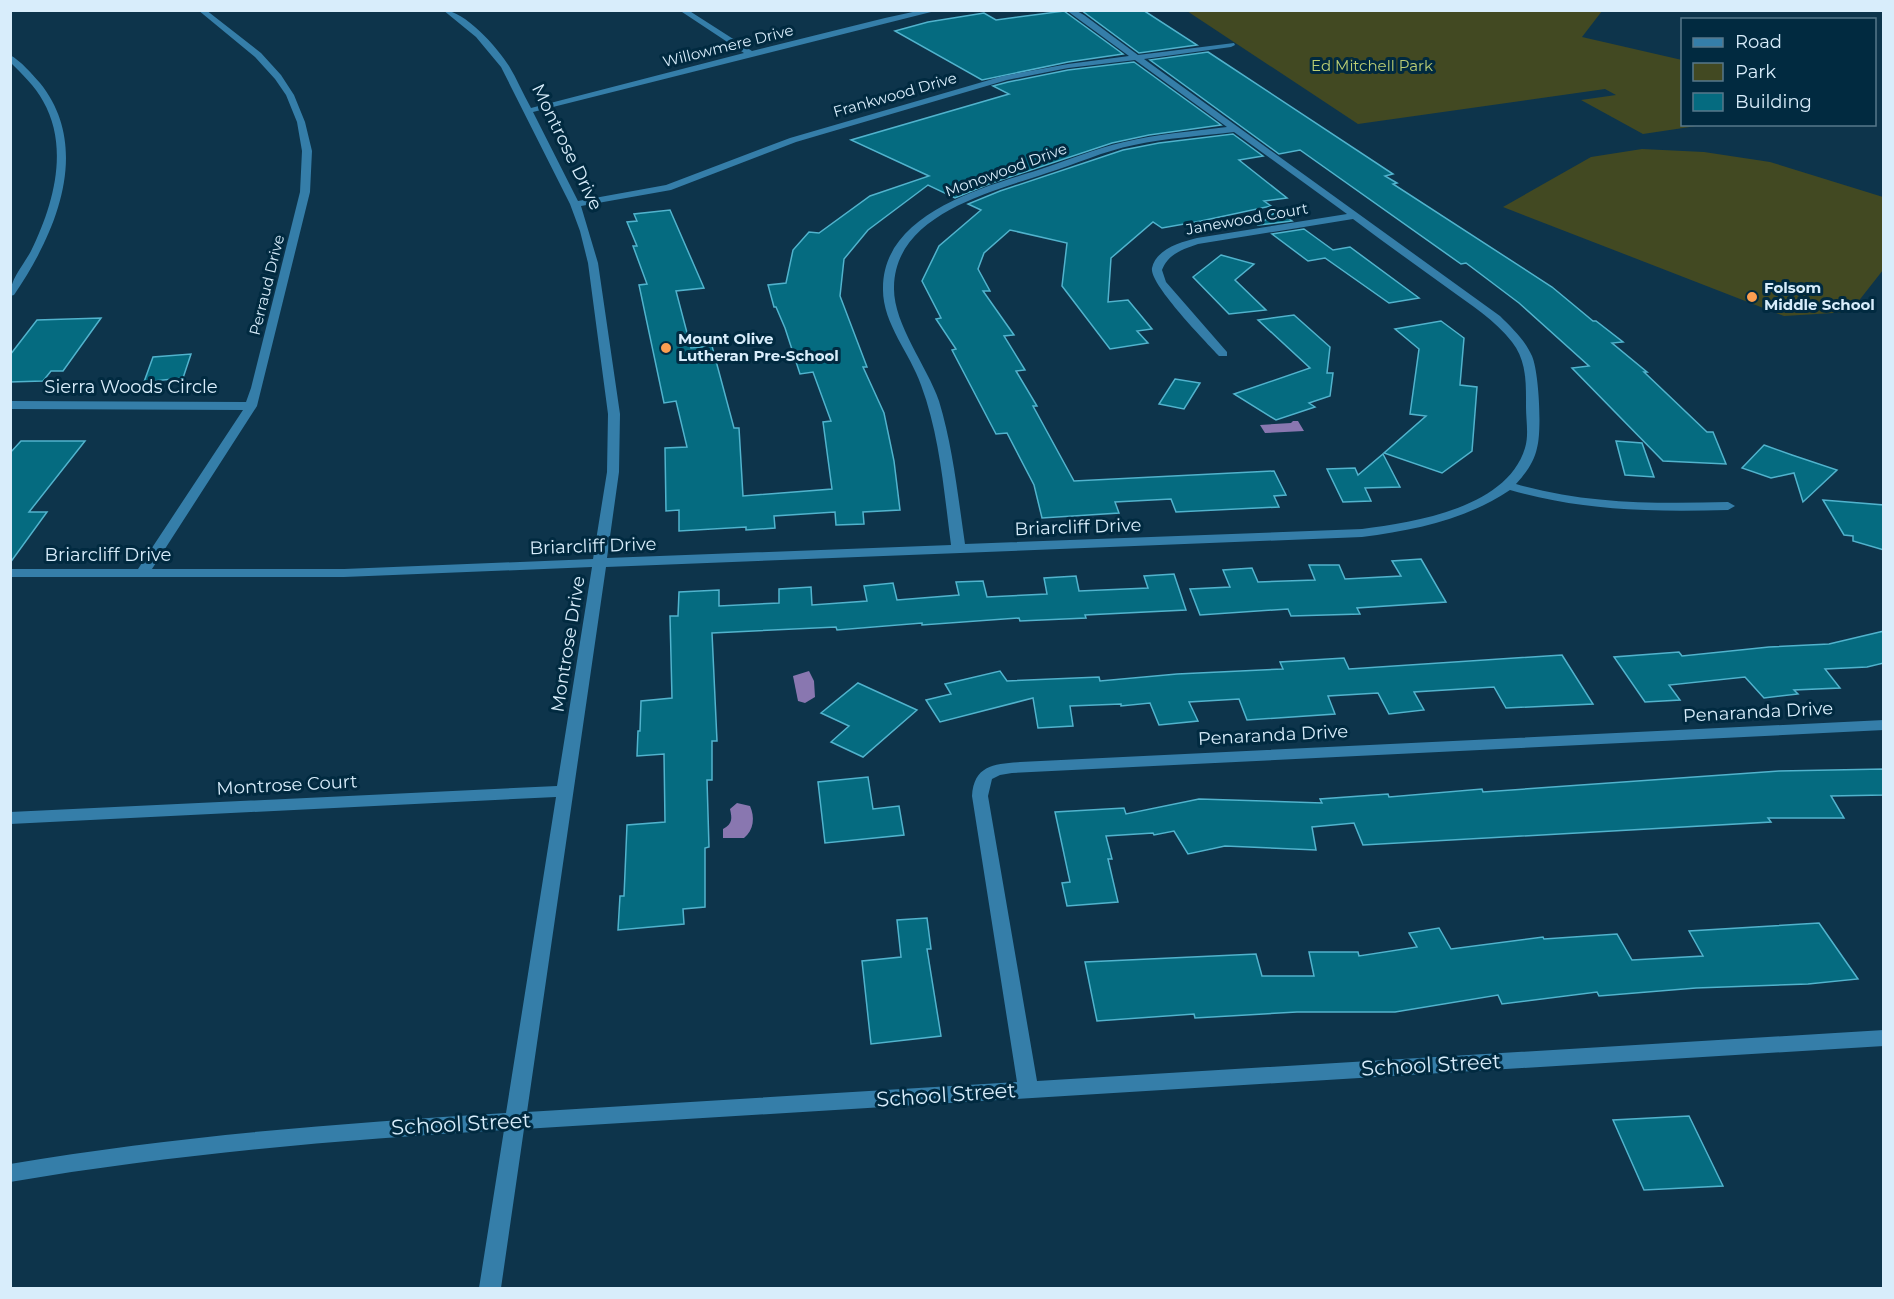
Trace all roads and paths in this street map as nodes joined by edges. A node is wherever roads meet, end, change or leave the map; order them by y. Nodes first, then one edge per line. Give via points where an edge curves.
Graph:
1 (201, 10) edge
2 (446, 10) edge
3 (682, 10) edge
4 (936, 10) edge
5 (1069, 10) edge
6 (905, 13) edge
7 (1231, 45) dead end
8 (750, 54) junction
9 (10, 57) edge
10 (1137, 57) junction
11 (528, 111) junction
12 (1235, 129) junction
13 (575, 204) junction
14 (1355, 216) junction
15 (10, 293) edge
16 (1223, 354) dead end
17 (10, 405) edge
18 (251, 405) junction
19 (1506, 485) junction
20 (1728, 506) dead end
21 (959, 550) junction
22 (600, 564) junction
23 (10, 573) edge
24 (142, 574) junction
25 (1884, 725) edge
26 (565, 791) junction
27 (10, 818) edge
28 (1884, 1038) edge
29 (1028, 1090) junction
30 (516, 1121) junction
31 (10, 1173) edge
32 (490, 1288) edge

1 - 18 street, Perraud Drive via 258,55 278,77 301,122 307,151 305,192
2 - 11 street, Montrose Drive via 495,52
3 - 8 street
4 - 6 street, Willowmere Drive
5 - 10 street
6 - 8 street, Willowmere Drive
7 - 10 street, Frankwood Drive
8 - 11 street, Willowmere Drive
9 - 15 street via 52,108 62,141 62,165 46,230
10 - 12 street, Briarcliff Drive
10 - 13 street, Frankwood Drive via 1059,67 983,83 793,140 668,188
11 - 13 street, Montrose Drive
12 - 14 street, Briarcliff Drive
12 - 21 street, Monowood Drive via 1121,146 982,192 927,220 902,243 894,256 888,291 939,423
13 - 22 street, Montrose Drive via 593,263 614,414 613,472
14 - 16 street, Janewood Court via 1197,241 1162,258 1157,270 1161,283
14 - 19 street, Briarcliff Drive via 1496,318 1524,350 1533,375 1531,448 1524,464
17 - 18 street, Sierra Woods Circle
18 - 24 street, Perraud Drive
19 - 20 street via 1571,502 1617,507
19 - 21 street, Briarcliff Drive via 1460,512 1431,522 1374,532
21 - 22 street, Briarcliff Drive
22 - 24 street, Briarcliff Drive via 344,573
22 - 26 street, Montrose Drive
23 - 24 street, Briarcliff Drive
25 - 29 street, Penaranda Drive via 1020,767 990,772 982,780 980,796
26 - 27 street, Montrose Court
26 - 30 street, Montrose Drive
28 - 29 street, School Street
29 - 30 street, School Street
30 - 31 street, School Street via 232,1140
30 - 32 street, Montrose Drive

